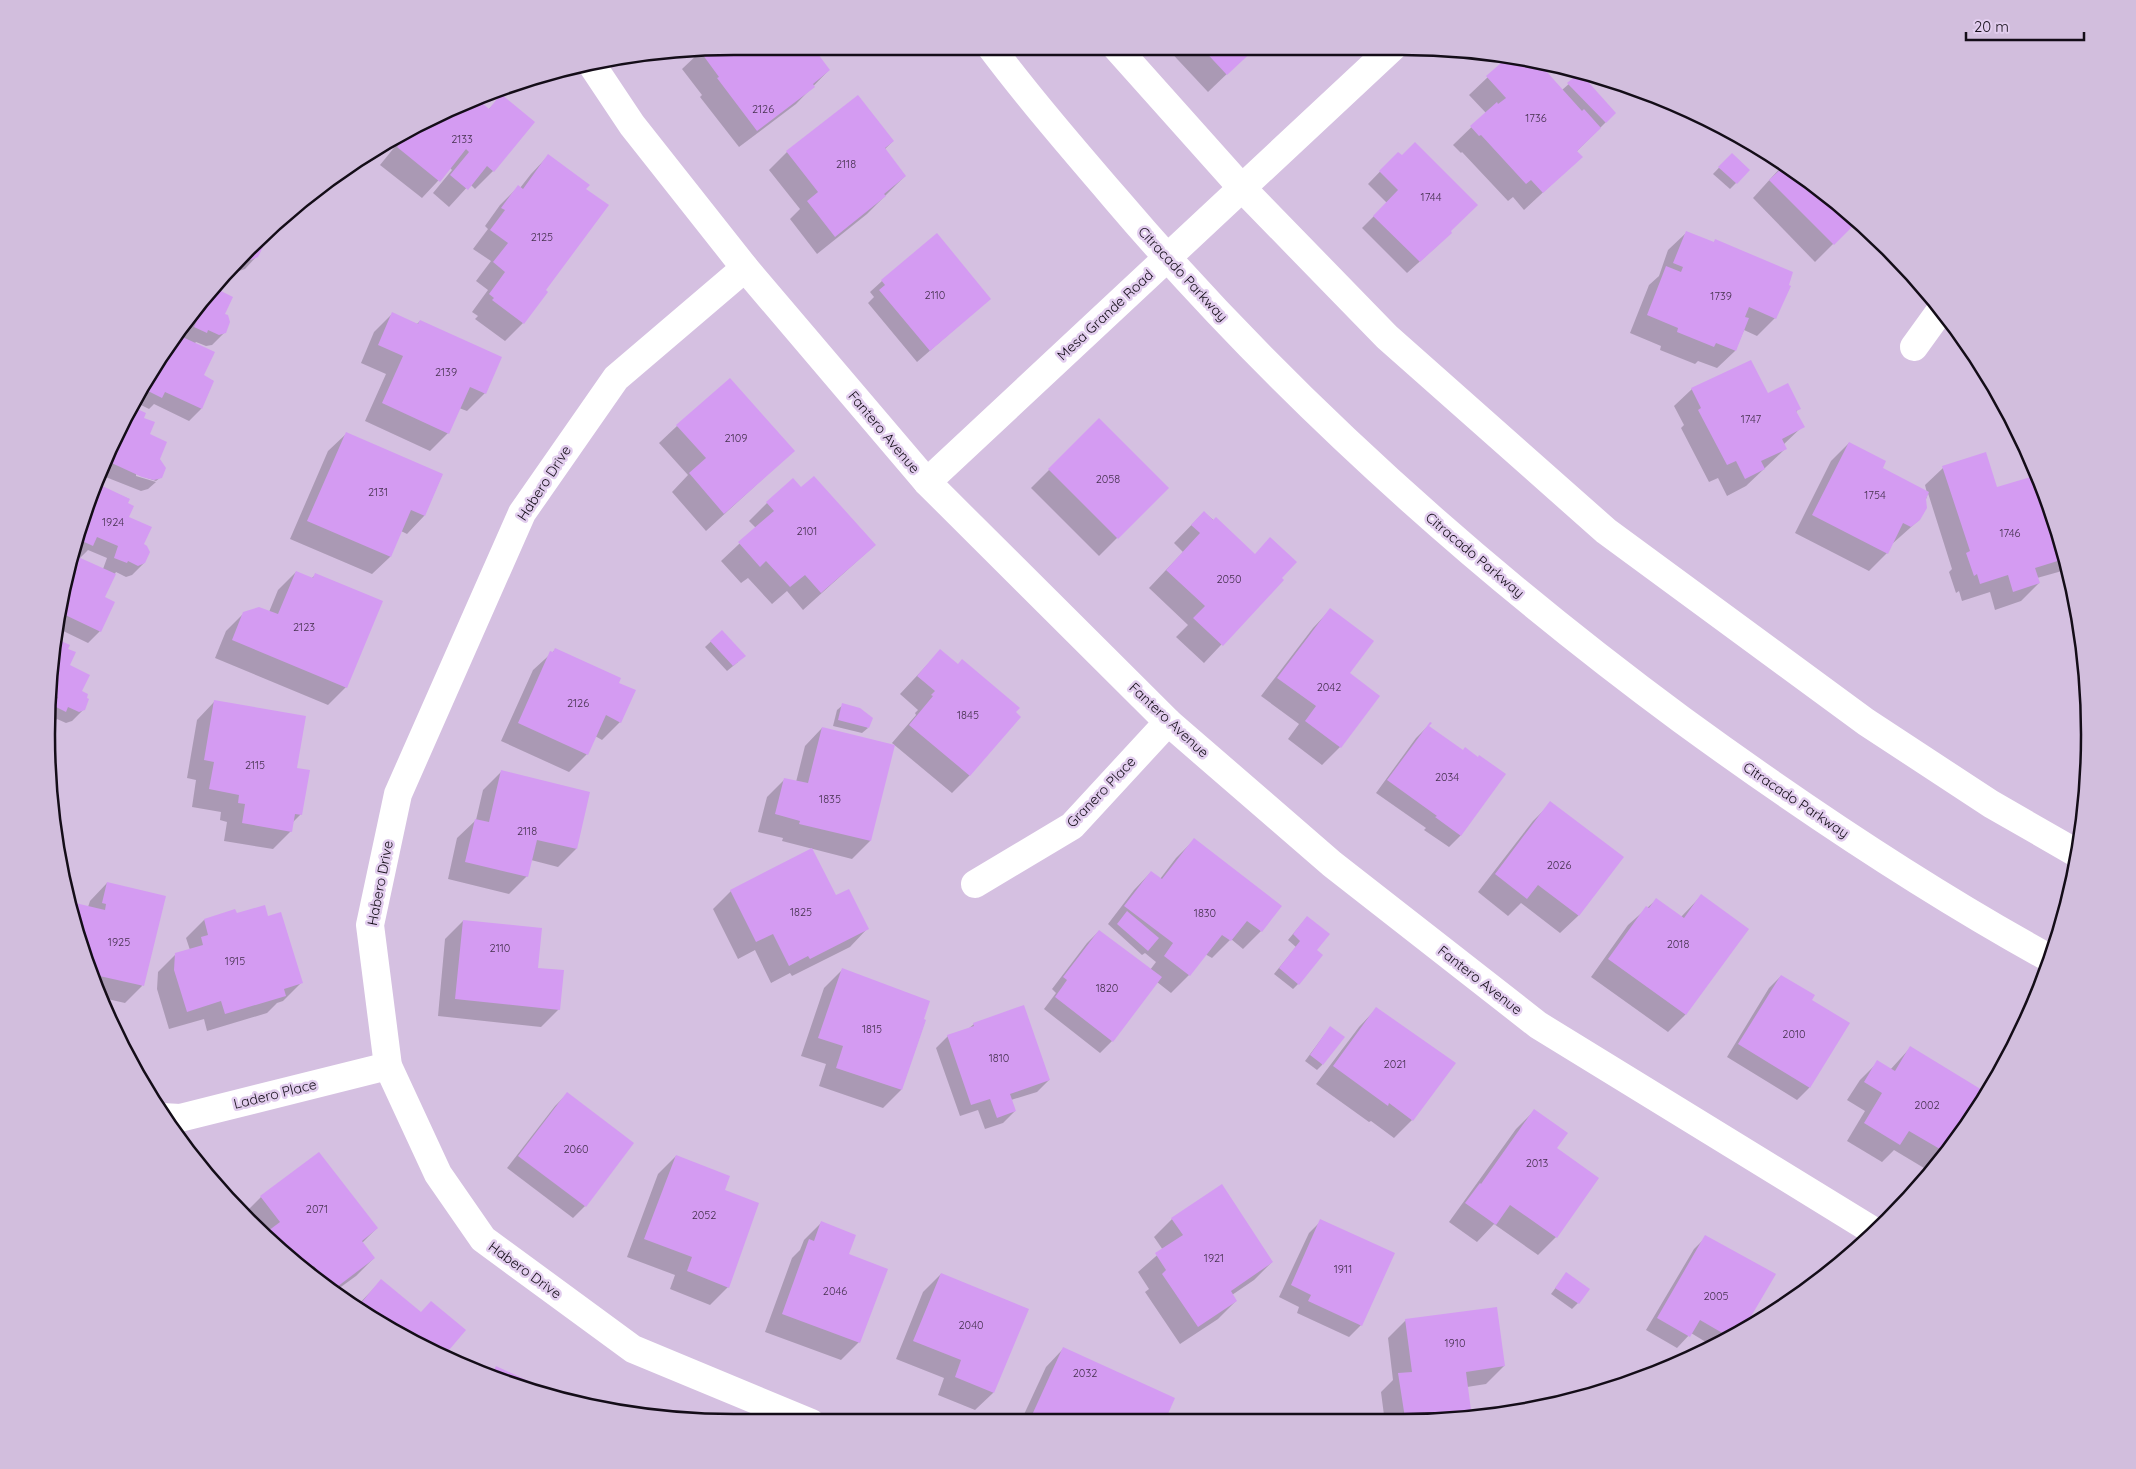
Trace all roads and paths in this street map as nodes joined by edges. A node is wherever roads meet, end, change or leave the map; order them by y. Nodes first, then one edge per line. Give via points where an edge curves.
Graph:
1 (997, 55) edge
2 (1123, 55) edge
3 (1384, 55) edge
4 (595, 70) edge
5 (1241, 187) junction
6 (1166, 258) junction
7 (745, 268) junction
8 (1936, 315) edge
9 (1914, 347) dead end
10 (927, 482) junction
11 (1168, 722) junction
12 (2071, 850) edge
13 (976, 884) dead end
14 (2044, 955) edge
15 (388, 1066) junction
16 (174, 1118) edge
17 (1869, 1228) edge
18 (789, 1414) edge

1 - 6 street, Citracado Parkway
2 - 5 street
3 - 5 street, Mesa Grande Road
4 - 7 street, Fantero Avenue via 632,125
5 - 6 street, Mesa Grande Road
5 - 12 street via 1387,338 1606,532 1866,722 1991,804
6 - 10 street, Mesa Grande Road
6 - 14 street, Citracado Parkway via 1326,422 1459,544 1609,665 1744,766 1880,857
7 - 10 street, Fantero Avenue
7 - 15 street, Habero Drive via 616,378 522,513 398,794 370,925
8 - 9 street
10 - 11 street, Fantero Avenue
11 - 13 street, Granero Place via 1072,826
11 - 17 street, Fantero Avenue via 1332,864 1538,1025
15 - 16 street, Ladero Place
15 - 18 street, Habero Drive via 438,1174 483,1239 633,1349

